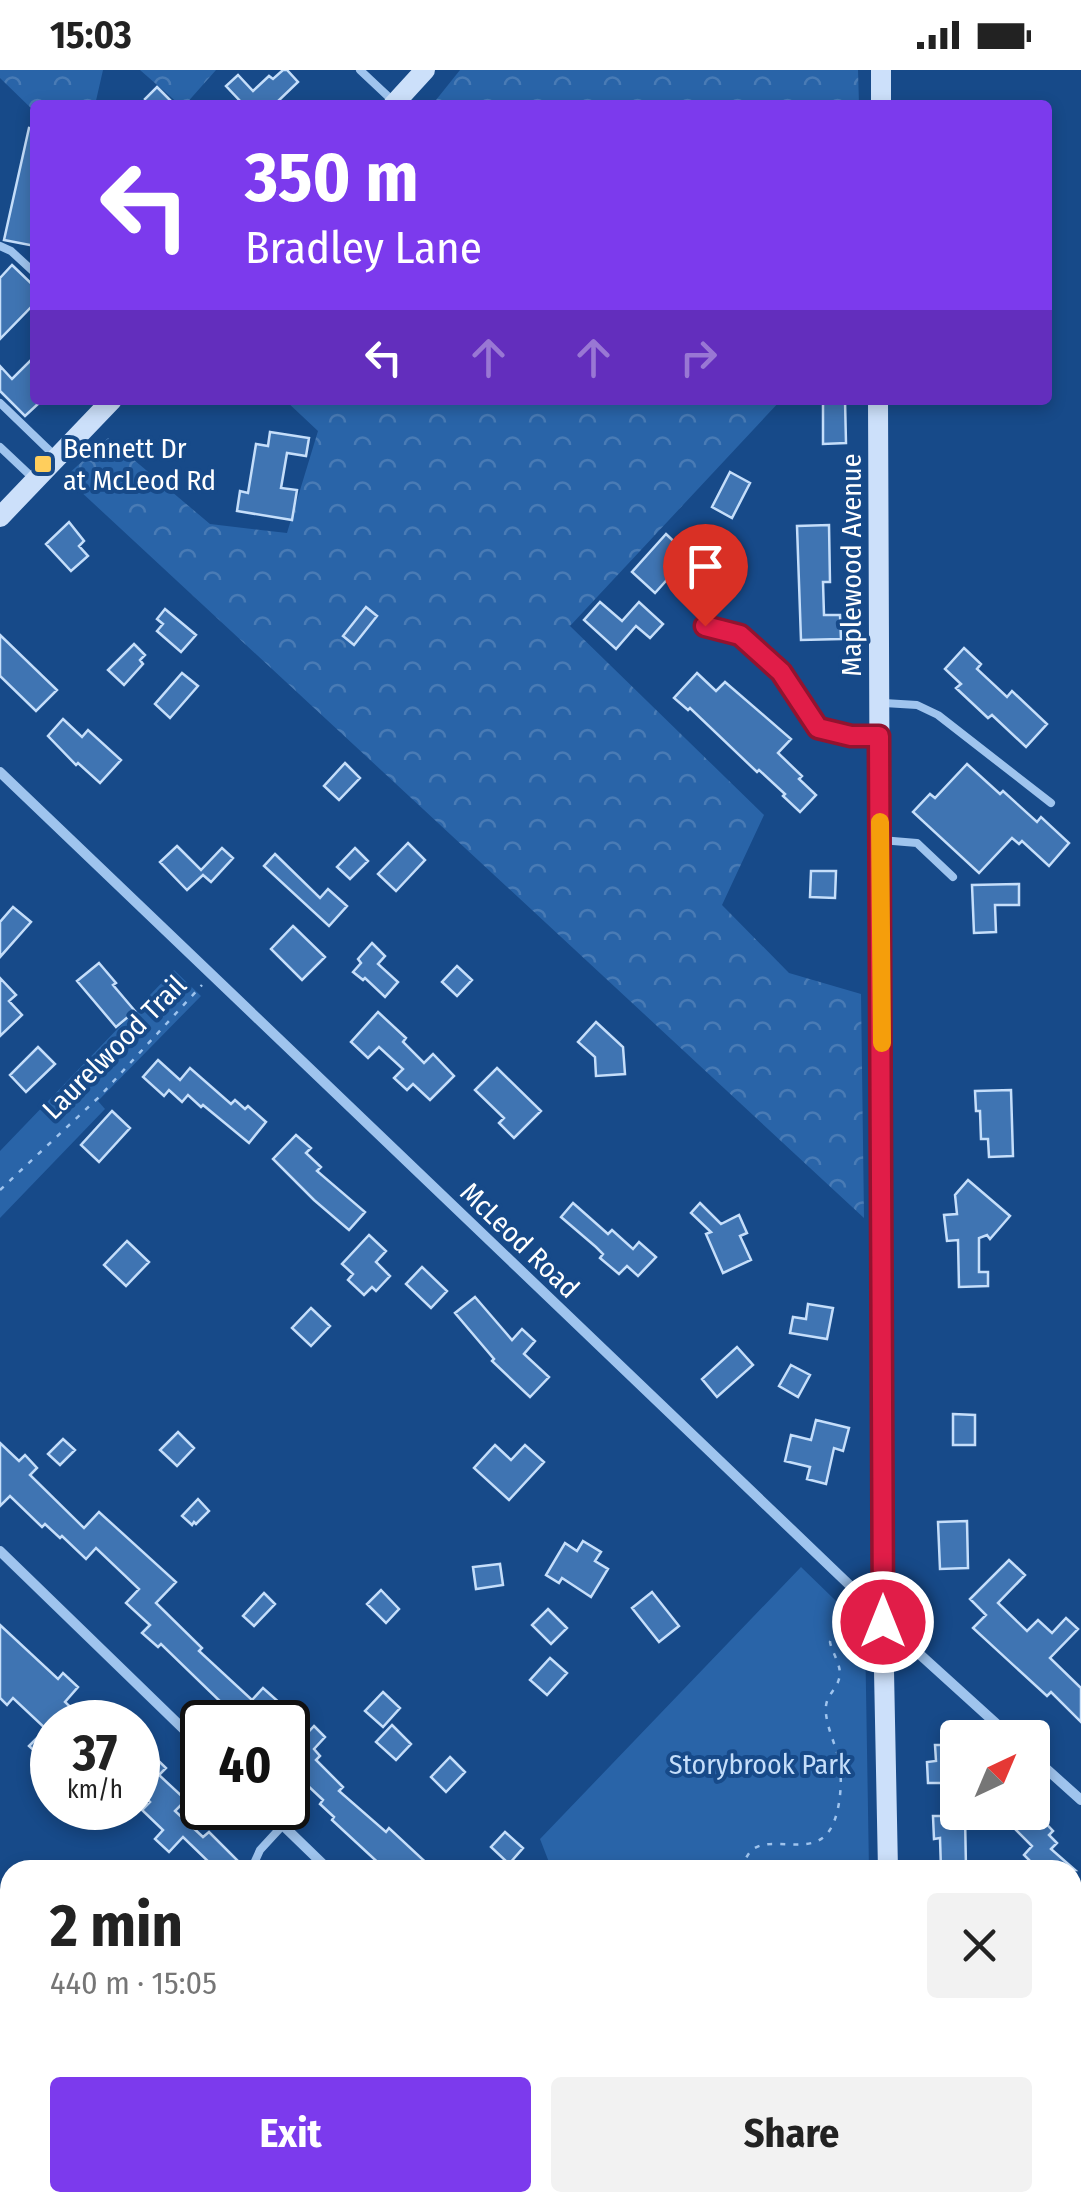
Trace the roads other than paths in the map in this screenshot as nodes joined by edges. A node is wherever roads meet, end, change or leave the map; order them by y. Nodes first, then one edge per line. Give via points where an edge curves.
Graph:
1 (360, 70) edge
2 (426, 70) edge
3 (881, 70) edge
4 (390, 100) edge
5 (398, 100) edge
6 (881, 100) edge
7 (0, 246) edge
8 (30, 269) edge
9 (0, 403) edge
10 (107, 405) edge
11 (878, 405) edge
12 (0, 447) edge
13 (56, 457) junction
14 (35, 480) junction
15 (0, 517) edge
16 (705, 626) dead end
17 (879, 702) junction
18 (879, 736) junction
19 (0, 772) edge
20 (1051, 803) dead end
21 (881, 840) junction
22 (953, 877) dead end
23 (0, 1551) edge
24 (883, 1622) junction
25 (992, 1720) edge
26 (180, 1726) edge
27 (1050, 1772) edge
28 (1081, 1800) edge
29 (279, 1830) edge
30 (287, 1830) edge
31 (256, 1860) edge
32 (319, 1860) edge
33 (888, 1860) edge

1 - 4 lane
2 - 5 street
3 - 6 street
7 - 8 lane
9 - 13 lane
10 - 13 street
11 - 17 street, Maplewood Avenue
12 - 14 lane
13 - 14 street
14 - 15 street
16 - 18 street via 740,635 781,672 818,728
17 - 18 street, Maplewood Avenue
17 - 20 lane via 917,705 938,715
18 - 21 street, Maplewood Avenue
19 - 24 street, McLeod Road
21 - 22 lane via 918,843
21 - 24 street, Maplewood Avenue
23 - 26 street
24 - 25 street, McLeod Road
24 - 33 street, Maplewood Avenue
27 - 28 street
29 - 31 lane
30 - 32 street

